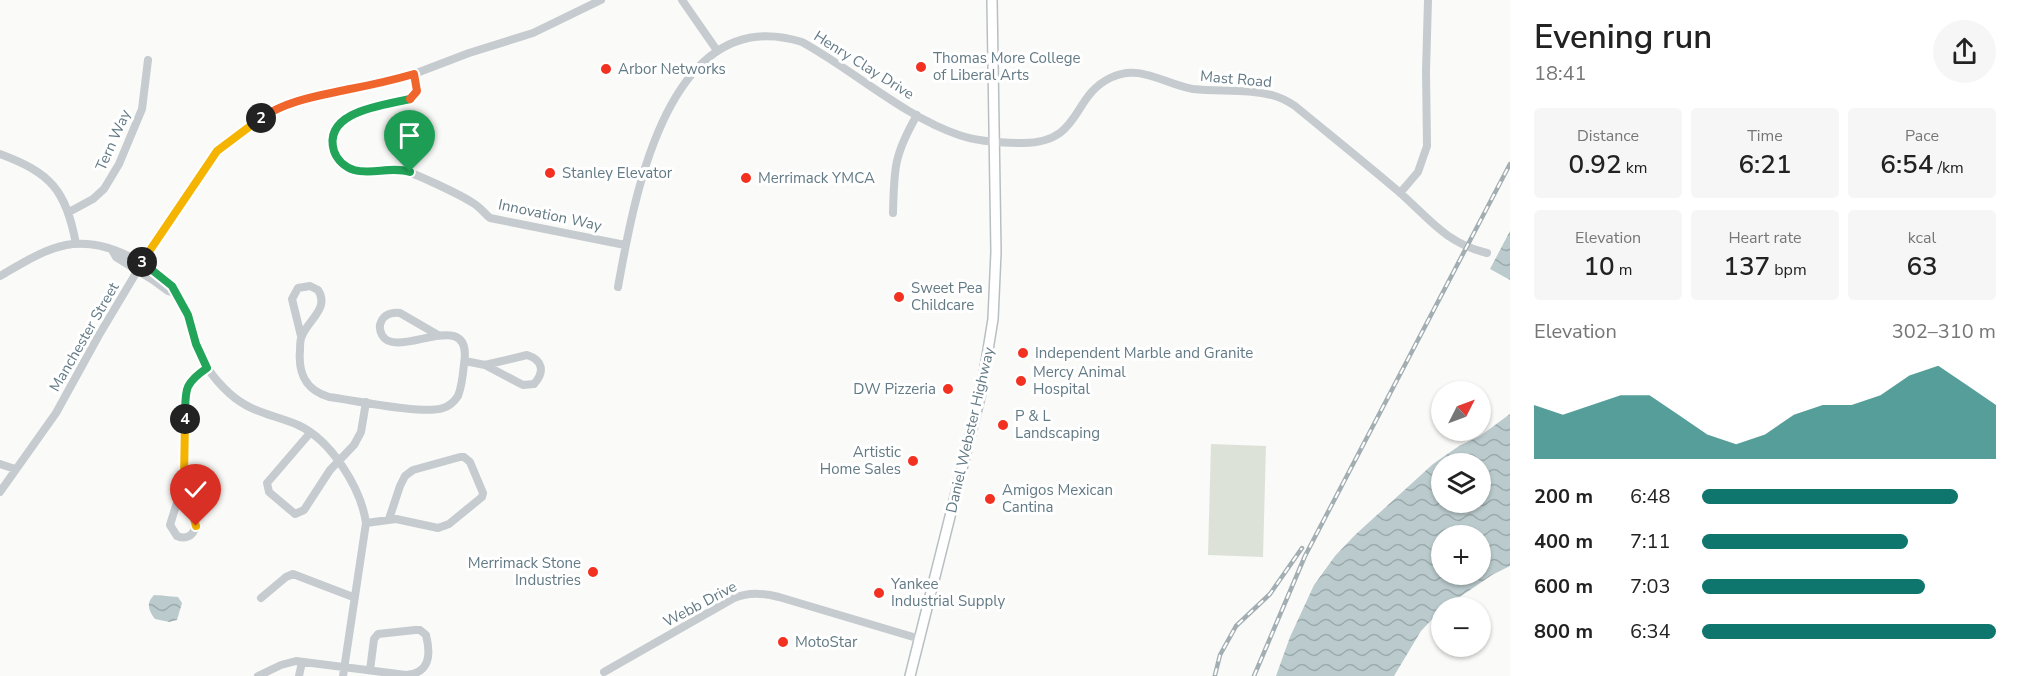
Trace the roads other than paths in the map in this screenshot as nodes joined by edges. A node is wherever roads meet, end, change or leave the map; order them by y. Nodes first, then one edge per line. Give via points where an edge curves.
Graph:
1 (601, 0) edge
2 (682, 0) edge
3 (992, 0) edge
4 (1428, 0) edge
5 (716, 49) junction
6 (148, 60) dead end
7 (414, 74) junction
8 (917, 115) junction
9 (995, 141) junction
10 (0, 154) edge
11 (1400, 193) junction
12 (69, 213) junction
13 (893, 213) dead end
14 (76, 244) junction
15 (625, 245) junction
16 (1487, 253) dead end
17 (139, 267) junction
18 (0, 276) edge
19 (618, 287) dead end
20 (438, 335) junction
21 (301, 336) junction
22 (465, 360) junction
23 (485, 365) junction
24 (207, 368) junction
25 (366, 402) junction
26 (310, 433) junction
27 (338, 462) junction
28 (0, 464) edge
29 (0, 473) edge
30 (12, 473) junction
31 (184, 480) junction
32 (0, 492) edge
33 (389, 519) junction
34 (366, 523) junction
35 (353, 597) junction
36 (261, 598) dead end
37 (920, 639) junction
38 (302, 662) junction
39 (370, 670) junction
40 (343, 672) edge
41 (604, 672) dead end
42 (258, 676) edge
43 (299, 676) edge
44 (910, 676) edge

1 - 7 street, Manchester Street via 533,33
2 - 5 street
3 - 9 main road, Daniel Webster Highway
4 - 11 street via 1427,146 1418,172
5 - 8 street, Henry Clay Drive via 751,35 788,37 816,49
5 - 15 street, Henry Clay Drive via 681,88 653,139
6 - 12 street, Tern Way via 142,109 116,170 104,189
7 - 15 street, Innovation Way via 417,91 410,99 353,114 341,122 333,141 342,163 362,171 410,172 470,200 490,218
7 - 17 street, Manchester Street via 305,98 258,120 217,151
8 - 9 street, Henry Clay Drive via 961,135
8 - 13 street via 897,157
9 - 11 street, Mast Road via 1025,143 1054,136 1069,126 1101,84 1118,75 1145,73 1191,88 1276,96 1295,106
9 - 37 main road, Daniel Webster Highway via 996,273 989,352
10 - 12 street via 42,173 61,195
11 - 16 street, Mast Road via 1447,237
12 - 14 street
14 - 17 street via 95,244 112,250 116,257
14 - 18 street via 42,252
15 - 19 street, Henry Clay Drive
17 - 24 street via 172,286 186,310 198,352
17 - 30 street, Manchester Street via 56,413
20 - 20 street via 394,343 384,339 380,324 385,316 395,312
20 - 22 street via 457,338 464,344
21 - 21 street via 292,296 298,288 309,286 320,292 321,304
21 - 25 street via 299,368 308,386 324,395
22 - 23 street
22 - 25 street via 458,396 442,409
23 - 23 street via 527,355 538,361 542,371 534,384 523,385
24 - 26 street via 243,404
24 - 31 street via 190,380 187,389
25 - 27 street via 359,436
26 - 27 street
26 - 27 street via 268,479 269,492 291,513 301,513
27 - 34 street via 358,492
28 - 30 street
29 - 30 street
30 - 32 street, Manchester Street
31 - 31 street via 196,526 184,538 177,536 170,525
33 - 33 street via 433,528 449,524 483,496 470,462 464,456 409,473 400,486
33 - 34 street
34 - 35 street
35 - 36 street via 293,574
35 - 40 street
37 - 41 street, Webb Drive via 778,597 749,593
37 - 44 main road, Daniel Webster Highway
38 - 40 street
38 - 42 street via 289,662
38 - 43 street
39 - 39 street via 419,673 427,664 426,635 420,630 378,634
39 - 40 street

